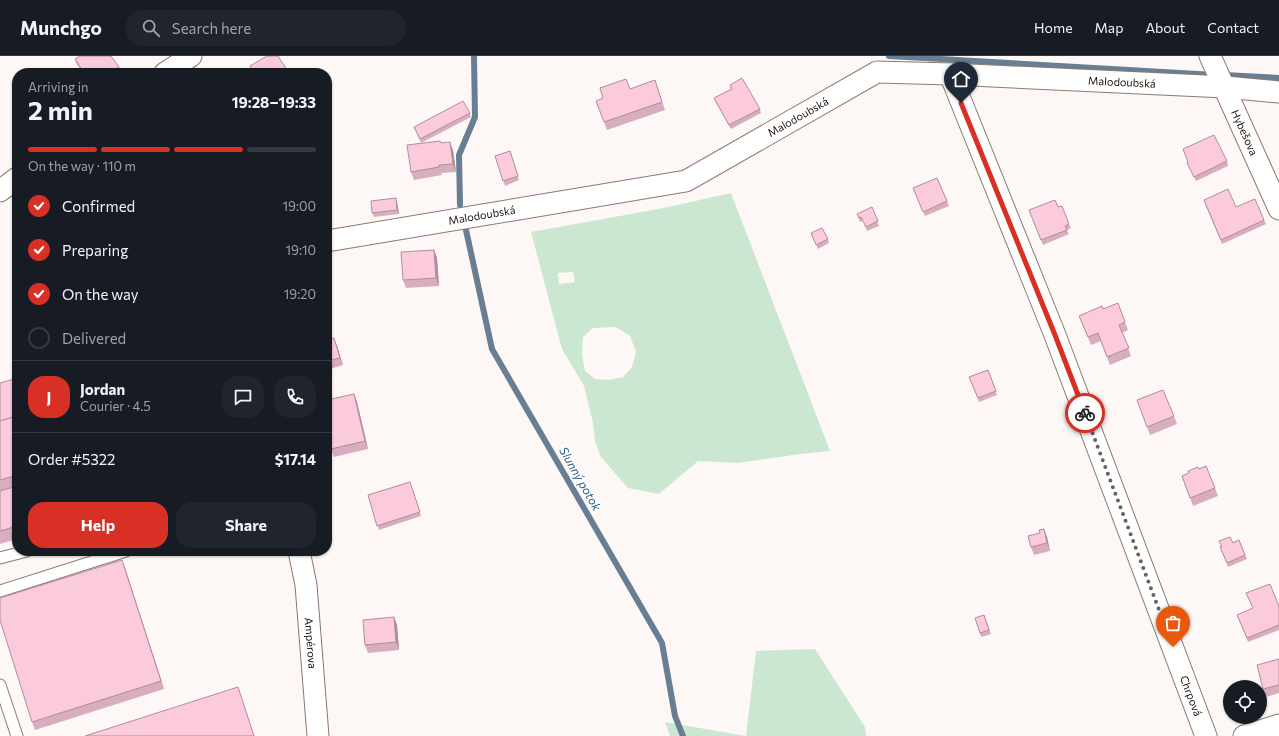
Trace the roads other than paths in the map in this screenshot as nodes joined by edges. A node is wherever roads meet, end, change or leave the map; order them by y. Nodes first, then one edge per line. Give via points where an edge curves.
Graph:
1 (191, 56) edge
2 (1210, 56) edge
3 (173, 68) edge
4 (950, 74) junction
5 (1225, 87) junction
6 (1279, 92) edge
7 (12, 182) edge
8 (0, 191) edge
9 (1279, 209) edge
10 (332, 240) edge
11 (12, 555) edge
12 (110, 556) edge
13 (300, 556) edge
14 (0, 558) edge
15 (0, 591) edge
16 (0, 685) edge
17 (1279, 725) edge
18 (17, 736) edge
19 (318, 736) edge
20 (1206, 736) edge
21 (1244, 736) edge

1 - 3 street
2 - 5 street, Hybešova
4 - 5 street, Malodoubská
4 - 10 street, Malodoubská via 877,72 686,181
4 - 20 street, Chrpová via 1055,335
5 - 6 street, Malodoubská
5 - 9 street, Hybešova
7 - 8 street
11 - 14 lane
12 - 15 lane
13 - 19 street, Ampérova via 306,585
16 - 18 lane
17 - 21 street

